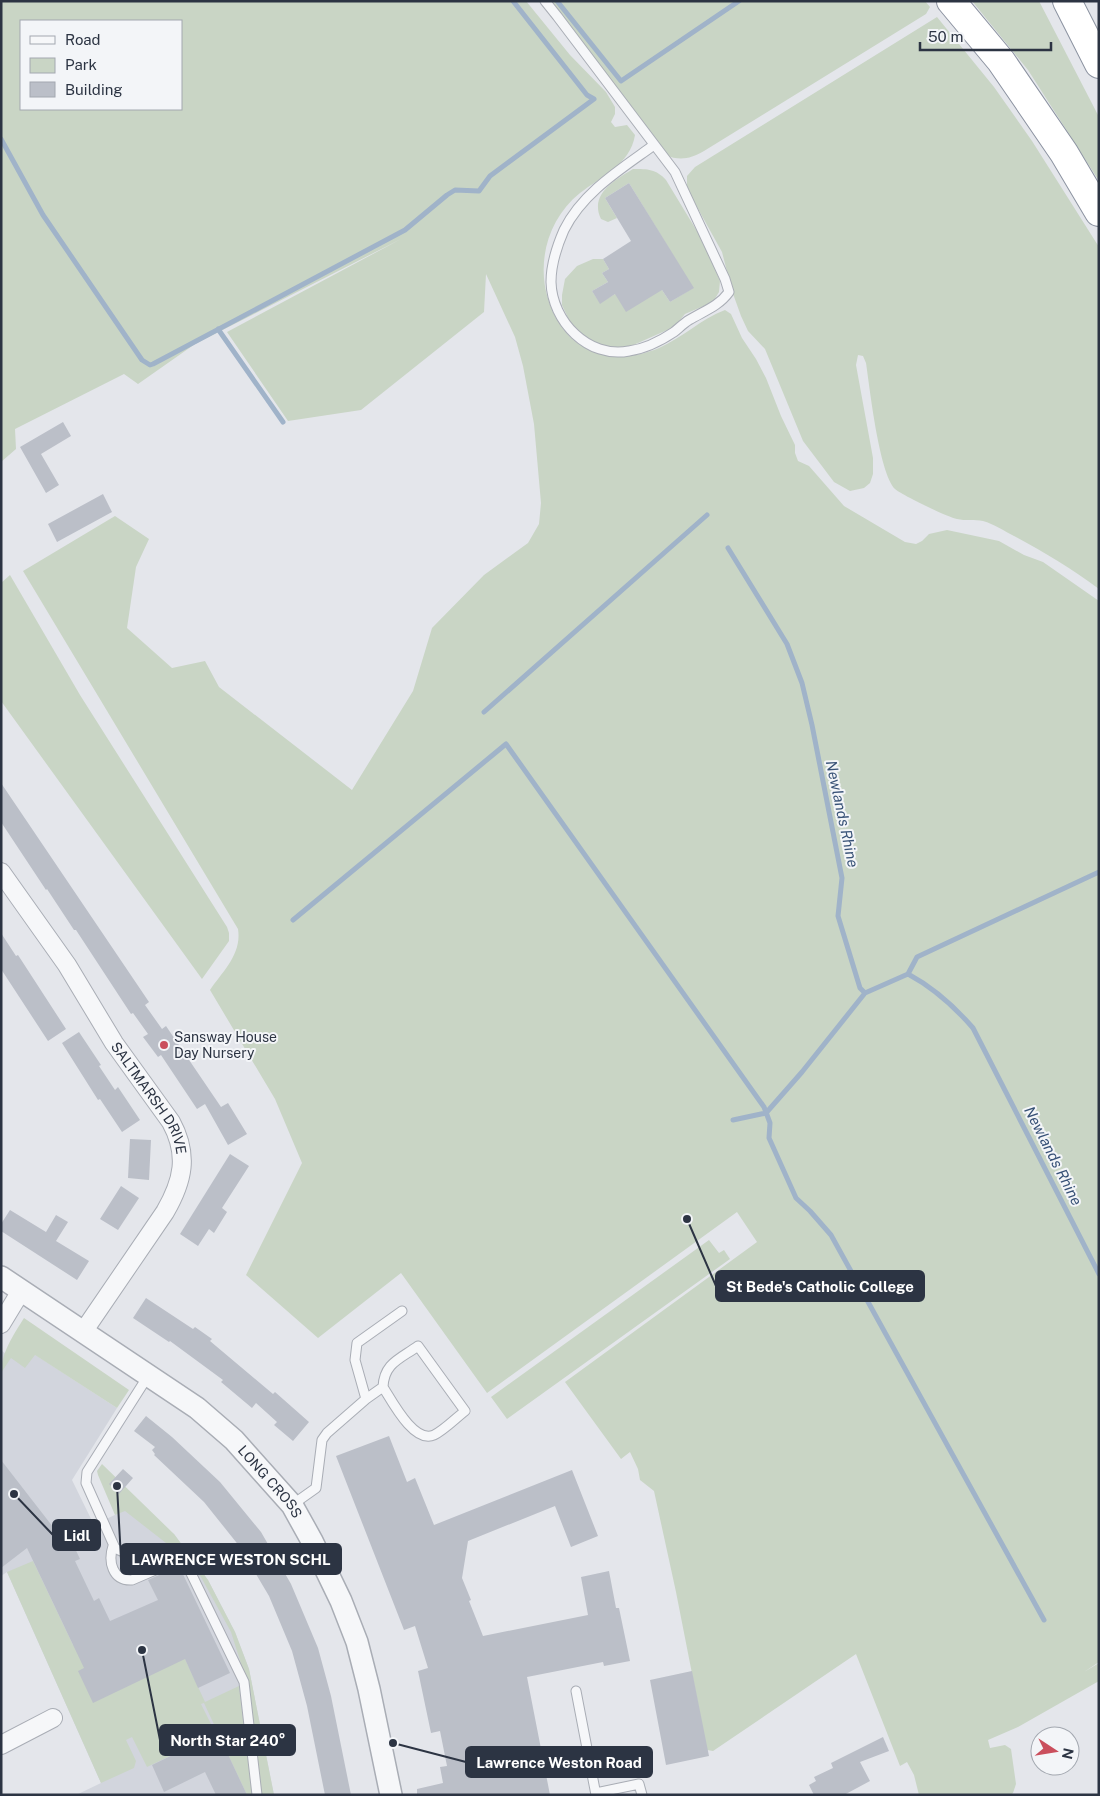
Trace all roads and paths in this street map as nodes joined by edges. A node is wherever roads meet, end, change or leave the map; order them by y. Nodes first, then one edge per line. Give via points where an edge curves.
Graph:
1 (545, 1) edge
2 (951, 1) edge
3 (1067, 1) edge
4 (1099, 64) edge
5 (654, 145) junction
6 (1099, 212) edge
7 (1, 872) edge
8 (1, 1277) edge
9 (21, 1291) junction
10 (402, 1311) dead end
11 (1, 1324) edge
12 (83, 1332) junction
13 (148, 1376) junction
14 (383, 1388) junction
15 (366, 1399) junction
16 (292, 1505) junction
17 (113, 1546) junction
18 (144, 1554) junction
19 (186, 1563) junction
20 (144, 1575) junction
21 (576, 1691) dead end
22 (53, 1718) dead end
23 (1, 1744) edge
24 (596, 1794) edge
25 (257, 1795) edge
26 (391, 1795) edge
27 (642, 1795) edge

1 - 5 lane
2 - 6 highway via 1000,61 1064,153
3 - 4 highway
5 - 5 lane via 682,184 726,278 729,292 714,307 641,348 615,353 596,349 576,335 558,309 551,282 556,253 564,230 586,200 600,185
7 - 12 street, SALTMARSH DRIVE via 67,965 114,1043 171,1122 181,1147 182,1169 174,1196
8 - 9 street, LONG CROSS
9 - 11 street
9 - 12 street, LONG CROSS
10 - 15 lane via 357,1343 355,1360
12 - 13 street, LONG CROSS
13 - 16 street, LONG CROSS via 197,1408 234,1440
13 - 17 lane via 86,1475 86,1483
14 - 14 lane via 383,1376 388,1367 418,1346 465,1411 433,1436 425,1436 414,1431
14 - 15 lane
15 - 16 lane via 322,1440 316,1488
16 - 26 street, LONG CROSS via 342,1601 357,1642
17 - 18 lane via 124,1552
17 - 20 lane via 110,1562 118,1576 129,1581
18 - 19 lane via 166,1551
18 - 20 lane via 152,1562
19 - 20 lane via 176,1560
19 - 25 lane via 244,1682
21 - 24 lane
22 - 23 street
24 - 27 lane via 639,1784

